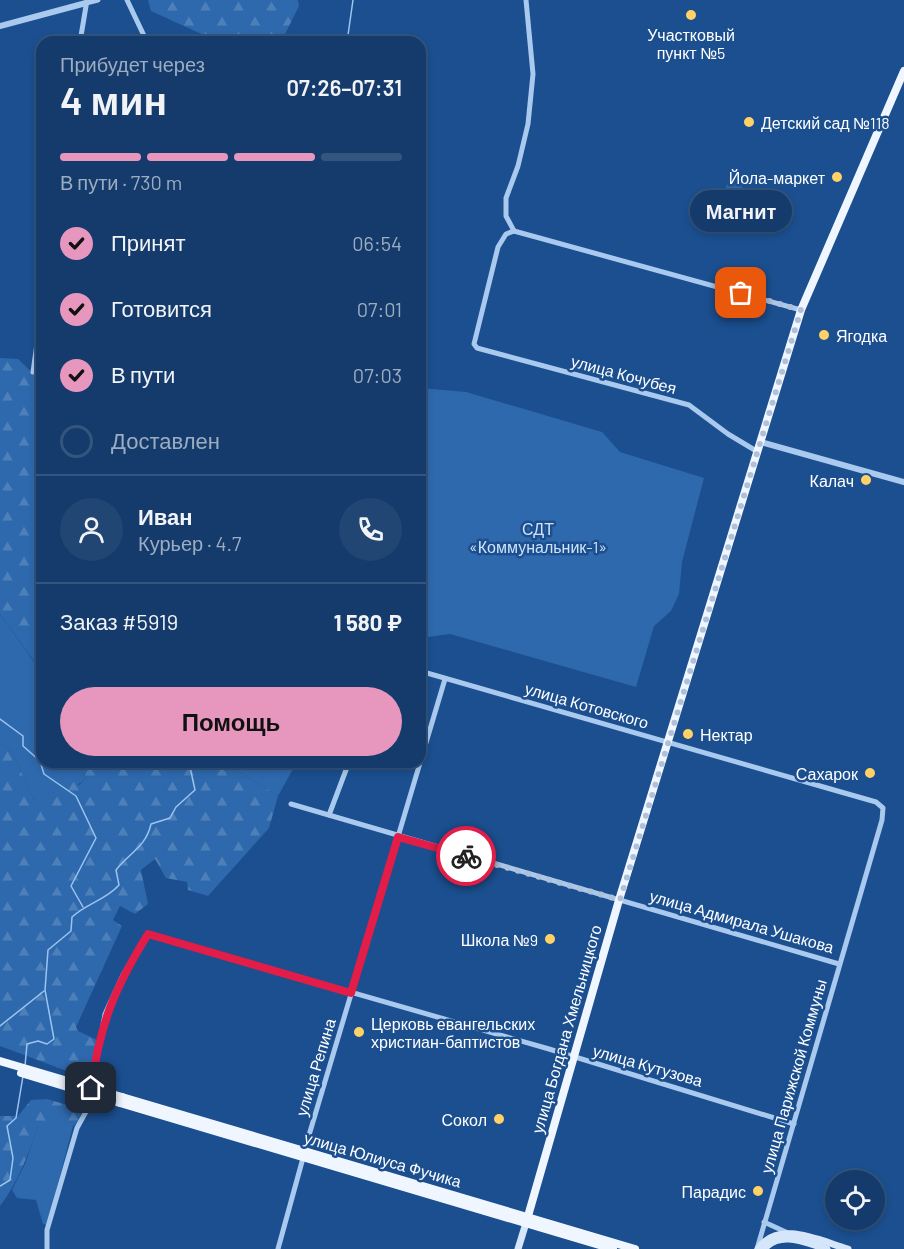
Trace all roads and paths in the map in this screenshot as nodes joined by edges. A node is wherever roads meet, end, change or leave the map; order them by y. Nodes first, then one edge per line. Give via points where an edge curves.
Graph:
1 (98, 0) edge
2 (127, 0) edge
3 (526, 0) edge
4 (86, 2) edge
5 (0, 26) edge
6 (81, 36) edge
7 (144, 36) edge
8 (904, 71) edge
9 (514, 231) junction
10 (801, 310) junction
11 (36, 351) edge
12 (33, 372) dead end
13 (761, 442) junction
14 (758, 452) junction
15 (904, 482) edge
16 (426, 673) edge
17 (445, 679) junction
18 (668, 742) junction
19 (426, 743) edge
20 (347, 768) edge
21 (419, 768) edge
22 (291, 804) dead end
23 (883, 808) joint
24 (329, 815) junction
25 (398, 837) junction
26 (620, 900) junction
27 (839, 964) junction
28 (351, 993) junction
29 (573, 1057) junction
30 (0, 1060) edge
31 (0, 1066) edge
32 (121, 1100) junction
33 (794, 1124) junction
34 (304, 1155) junction
35 (526, 1220) junction
36 (764, 1222) junction
37 (788, 1233) junction
38 (47, 1249) edge
39 (278, 1249) edge
40 (518, 1249) edge
41 (613, 1249) edge
42 (635, 1249) edge
43 (758, 1249) edge
44 (764, 1249) edge
45 (827, 1249) edge
46 (848, 1249) edge

1 - 4 street
2 - 7 street
3 - 9 street via 533,83 528,124 506,198 506,216
4 - 5 street
4 - 6 street
8 - 10 main road, улица Богдана Хмельницкого
9 - 10 street
9 - 14 street, улица Кочубея via 506,234 498,247 474,344 477,348 689,405
10 - 13 main road, улица Богдана Хмельницкого
11 - 12 street
13 - 14 main road, улица Богдана Хмельницкого
13 - 15 street
14 - 18 main road, улица Богдана Хмельницкого
16 - 17 street, улица Котовского
17 - 18 street, улица Котовского
17 - 19 street, улица Репина
18 - 23 street, улица Котовского via 876,802
18 - 26 main road, улица Богдана Хмельницкого
20 - 24 street
21 - 25 street, улица Репина
22 - 24 street, улица Адмирала Ушакова
23 - 27 street, улица Парижской Коммуны
24 - 25 street, улица Адмирала Ушакова
25 - 26 street, улица Адмирала Ушакова
25 - 28 street, улица Репина
26 - 27 street, улица Адмирала Ушакова
26 - 29 main road, улица Богдана Хмельницкого
27 - 33 street, улица Парижской Коммуны
28 - 29 street, улица Кутузова
28 - 34 street, улица Репина
28 - 38 street, улица Кутузова via 148,934 105,1014 88,1108 77,1128 50,1222
29 - 33 street, улица Кутузова
29 - 35 main road, улица Богдана Хмельницкого
30 - 32 main road, bridge
31 - 32 main road, bridge
32 - 34 main road, улица Юлиуса Фучика
33 - 36 street, улица Парижской Коммуны
34 - 35 main road, улица Юлиуса Фучика
34 - 39 street, улица Репина
35 - 40 main road, улица Богдана Хмельницкого
35 - 41 main road, улица Юлиуса Фучика
35 - 42 main road, улица Юлиуса Фучика
36 - 37 street
36 - 43 street, улица Парижской Коммуны
37 - 43 main road via 771,1236
37 - 46 main road
44 - 45 main road via 783,1239

